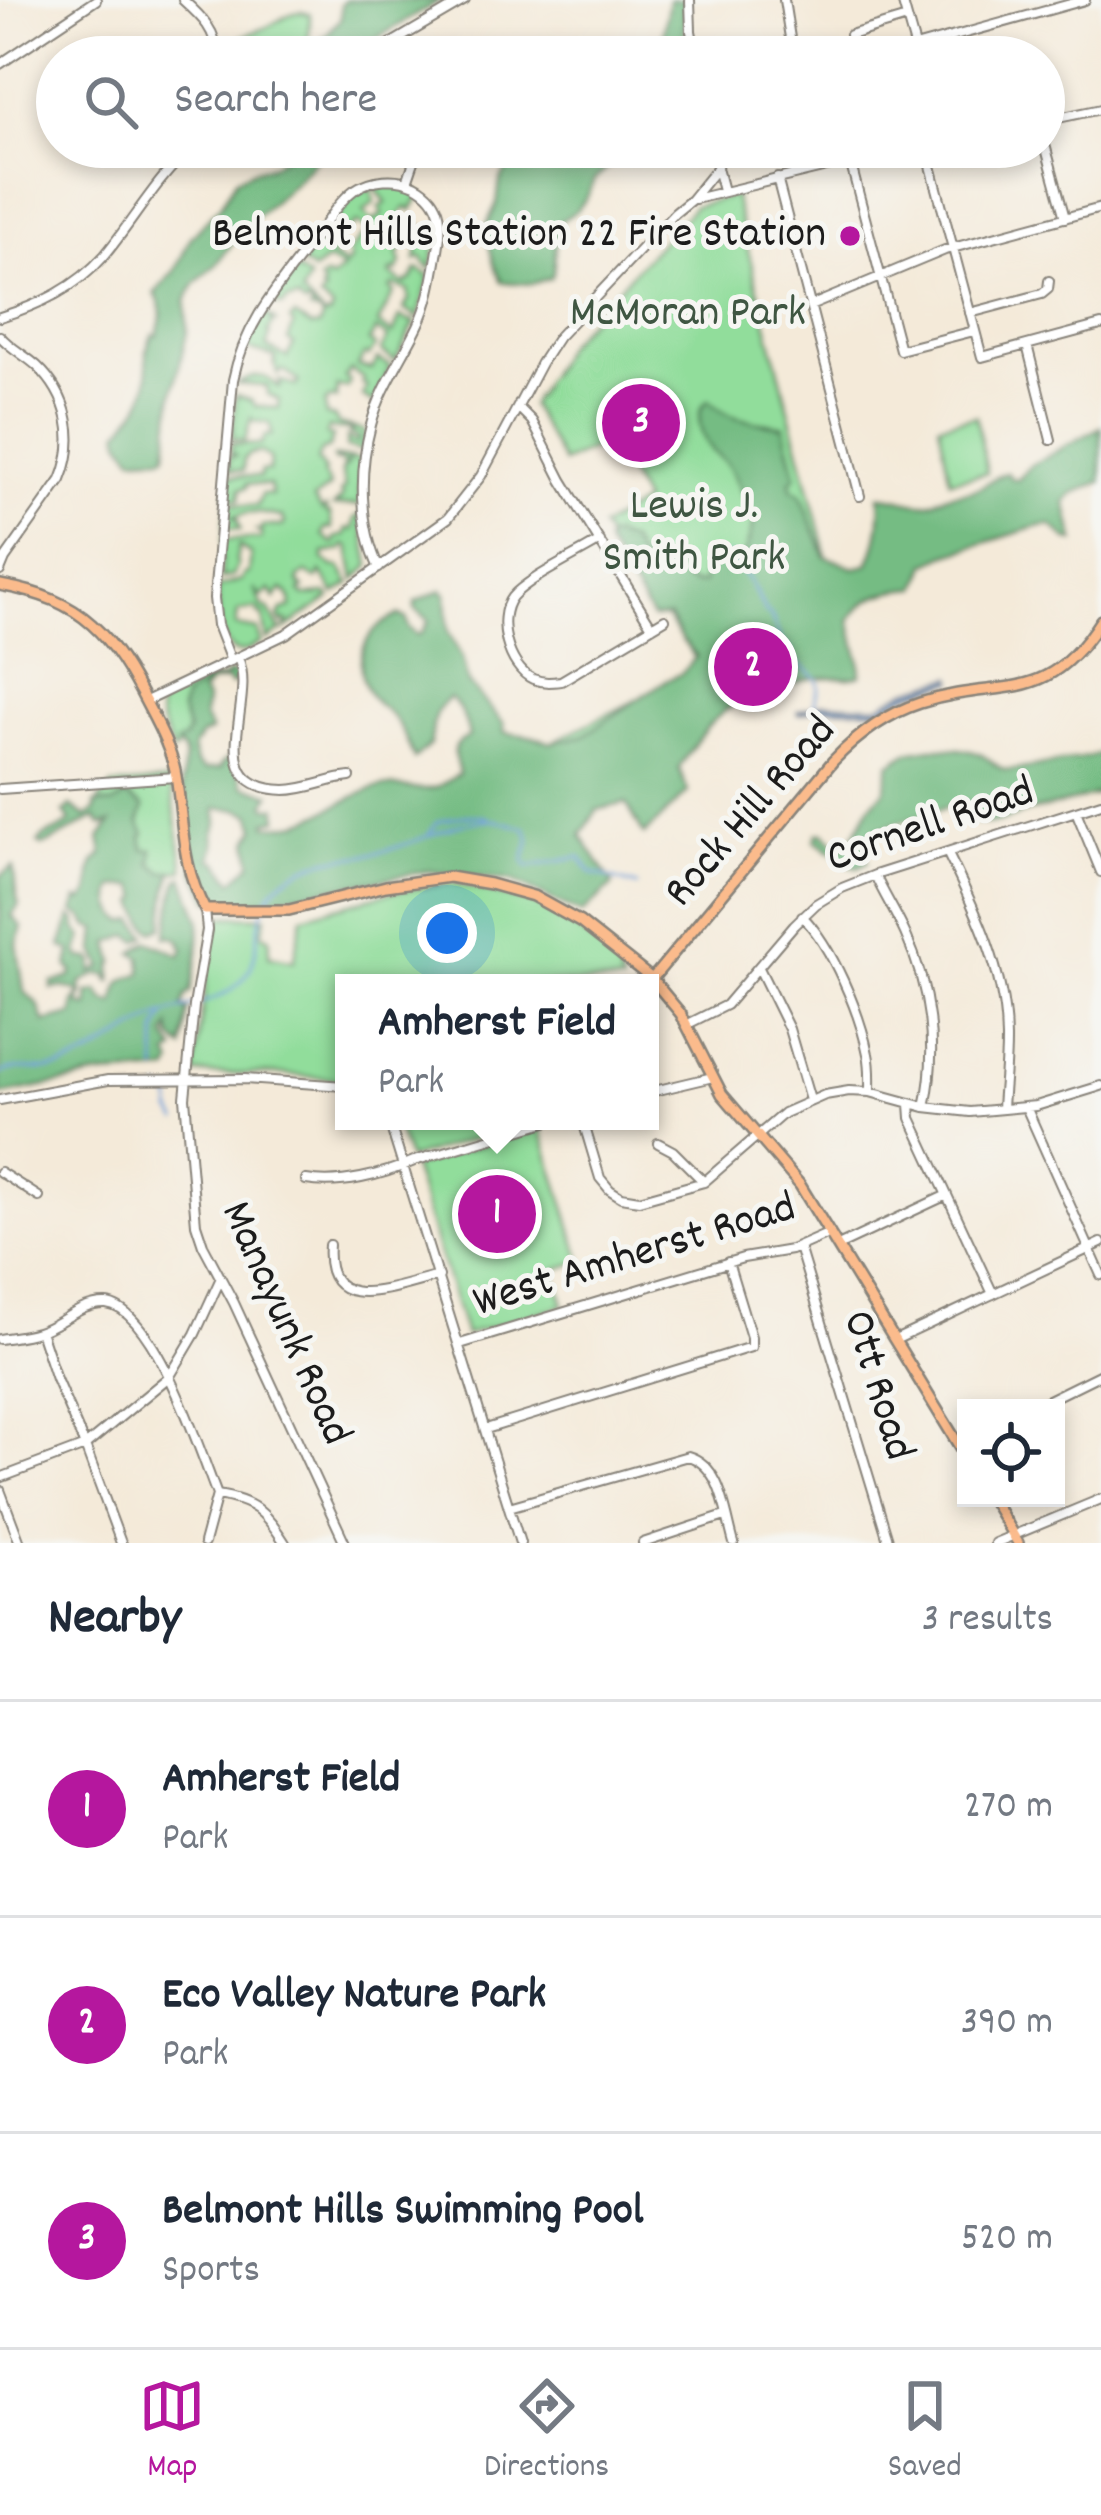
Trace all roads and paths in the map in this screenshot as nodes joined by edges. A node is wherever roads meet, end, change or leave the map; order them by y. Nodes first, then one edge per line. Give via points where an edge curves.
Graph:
1 (97, 0) edge
2 (183, 0) edge
3 (465, 0) edge
4 (690, 0) edge
5 (784, 0) edge
6 (902, 0) edge
7 (1085, 0) edge
8 (907, 18) junction
9 (850, 34) dead end
10 (42, 36) edge
11 (214, 36) edge
12 (404, 36) edge
13 (692, 36) edge
14 (790, 36) edge
15 (912, 36) edge
16 (969, 36) edge
17 (36, 40) edge
18 (0, 64) edge
19 (1101, 109) edge
20 (1065, 117) edge
21 (172, 168) edge
22 (411, 168) edge
23 (717, 168) joint
24 (819, 168) edge
25 (852, 168) edge
26 (931, 168) edge
27 (1051, 168) edge
28 (776, 178) junction
29 (407, 182) junction
30 (723, 191) junction
31 (691, 200) junction
32 (1101, 208) edge
33 (1065, 218) junction
34 (952, 248) junction
35 (881, 276) junction
36 (1049, 281) dead end
37 (810, 306) junction
38 (970, 313) junction
39 (0, 317) edge
40 (1101, 326) edge
41 (974, 331) junction
42 (0, 336) edge
43 (1027, 346) junction
44 (518, 407) junction
45 (1051, 440) dead end
46 (860, 496) dead end
47 (600, 542) junction
48 (379, 568) junction
49 (0, 571) edge
50 (0, 585) edge
51 (665, 619) dead end
52 (1101, 620) edge
53 (652, 627) junction
54 (234, 660) junction
55 (146, 701) junction
56 (176, 776) junction
57 (350, 777) dead end
58 (0, 789) edge
59 (1101, 803) edge
60 (1076, 811) junction
61 (947, 851) junction
62 (1101, 872) edge
63 (875, 874) junction
64 (205, 910) junction
65 (802, 916) junction
66 (758, 967) junction
67 (646, 974) edge
68 (656, 974) edge
69 (659, 988) edge
70 (688, 1024) junction
71 (713, 1077) junction
72 (186, 1078) junction
73 (335, 1085) edge
74 (1101, 1086) edge
75 (659, 1090) edge
76 (870, 1092) junction
77 (0, 1100) edge
78 (810, 1100) junction
79 (910, 1103) junction
80 (925, 1107) junction
81 (1026, 1107) junction
82 (1002, 1109) junction
83 (392, 1130) edge
84 (520, 1130) edge
85 (586, 1130) edge
86 (758, 1136) junction
87 (658, 1143) dead end
88 (404, 1166) junction
89 (0, 1172) edge
90 (306, 1180) dead end
91 (704, 1182) junction
92 (947, 1196) junction
93 (39, 1197) dead end
94 (830, 1233) junction
95 (1101, 1244) edge
96 (329, 1245) dead end
97 (838, 1246) junction
98 (800, 1247) junction
99 (1091, 1248) junction
100 (728, 1262) junction
101 (1101, 1275) edge
102 (439, 1276) junction
103 (220, 1278) junction
104 (992, 1294) junction
105 (40, 1331) junction
106 (0, 1339) edge
107 (895, 1340) junction
108 (460, 1344) junction
109 (1101, 1374) edge
110 (170, 1376) junction
111 (1050, 1399) edge
112 (485, 1430) junction
113 (957, 1431) edge
114 (86, 1446) junction
115 (0, 1478) edge
116 (0, 1490) edge
117 (217, 1495) junction
118 (1101, 1499) edge
119 (996, 1507) edge
120 (509, 1508) junction
121 (725, 1516) junction
122 (1016, 1539) edge
123 (20, 1543) edge
124 (121, 1543) edge
125 (204, 1543) edge
126 (285, 1543) edge
127 (345, 1543) edge
128 (520, 1543) edge
129 (643, 1543) edge
130 (734, 1543) edge
131 (890, 1543) edge
132 (995, 1543) edge

1 - 10 street
2 - 11 street
3 - 12 street
4 - 13 street
5 - 14 street
6 - 8 street
7 - 16 street
8 - 9 street
8 - 15 street
17 - 18 street
19 - 20 street
21 - 39 street via 91,269 55,296
22 - 29 street
23 - 30 street
23 - 31 street
24 - 28 street
25 - 35 street
26 - 34 street
27 - 33 street
28 - 30 street
28 - 37 street
29 - 48 street via 434,200 442,226 428,299 367,443 364,506
29 - 54 street via 375,181 349,195 262,308 241,349 214,598
30 - 31 street
31 - 44 street via 558,337
32 - 33 street
33 - 34 street
34 - 35 street
34 - 38 street
35 - 37 street
35 - 41 street via 901,350
36 - 38 street via 1042,294
37 - 46 street
38 - 41 street
40 - 43 street
41 - 43 street via 982,357
42 - 49 street via 52,383 70,440 61,480
43 - 45 street
44 - 47 street
44 - 48 street via 458,508
47 - 53 street
47 - 53 street via 512,597 505,622 514,662 533,679 561,681
48 - 54 street
50 - 55 main road via 76,611 112,646
51 - 53 street
52 - 68 main road, Rock Hill Road via 1076,656 1042,679 922,702 862,735
54 - 55 street
54 - 57 street via 244,672 236,752 250,780 288,790
55 - 56 main road
56 - 58 street
56 - 64 main road via 183,848
59 - 60 street, Cornell Road
60 - 61 street, Cornell Road
60 - 62 street
61 - 63 street, Cornell Road
61 - 82 street via 999,986
63 - 65 street, Cornell Road
63 - 80 street via 905,932 928,1006
64 - 67 main road via 298,909 420,879 467,879 553,904
64 - 72 street, Manayunk Road
65 - 66 street, Cornell Road
65 - 76 street via 856,1016
66 - 70 street, Cornell Road via 726,1005
66 - 78 street via 789,1028
69 - 70 main road
70 - 71 main road
71 - 75 street
71 - 86 main road
72 - 73 street
72 - 77 street via 108,1080
72 - 103 street, Manayunk Road via 196,1224
74 - 81 street
76 - 78 street
76 - 79 street
78 - 86 street
79 - 80 street
79 - 92 street
80 - 82 street
81 - 82 street
81 - 99 street
83 - 88 street
84 - 88 street
85 - 91 street via 600,1178 621,1197 639,1200
86 - 91 street
86 - 94 main road
87 - 91 street
88 - 90 street
88 - 102 street
89 - 93 street
92 - 97 street
92 - 104 street
94 - 97 main road
94 - 98 street, West Amherst Road
95 - 99 street
96 - 102 street via 334,1279 354,1293
97 - 107 main road
98 - 100 street, West Amherst Road
98 - 131 street, Ott Road
99 - 101 street
99 - 104 street
100 - 108 street, West Amherst Road
100 - 112 street via 751,1347
102 - 108 street
103 - 110 street
103 - 127 street, Manayunk Road
104 - 107 street
105 - 106 street
105 - 110 street via 107,1304 141,1328
105 - 114 street
107 - 113 main road
108 - 112 street
109 - 111 street
110 - 114 street
110 - 117 street
112 - 120 street
114 - 115 street
114 - 124 street
116 - 123 street
117 - 125 street
117 - 126 street via 254,1504
118 - 122 street
119 - 122 main road
120 - 121 street via 688,1456 712,1469
120 - 128 street
121 - 129 street
121 - 130 street
122 - 132 street

